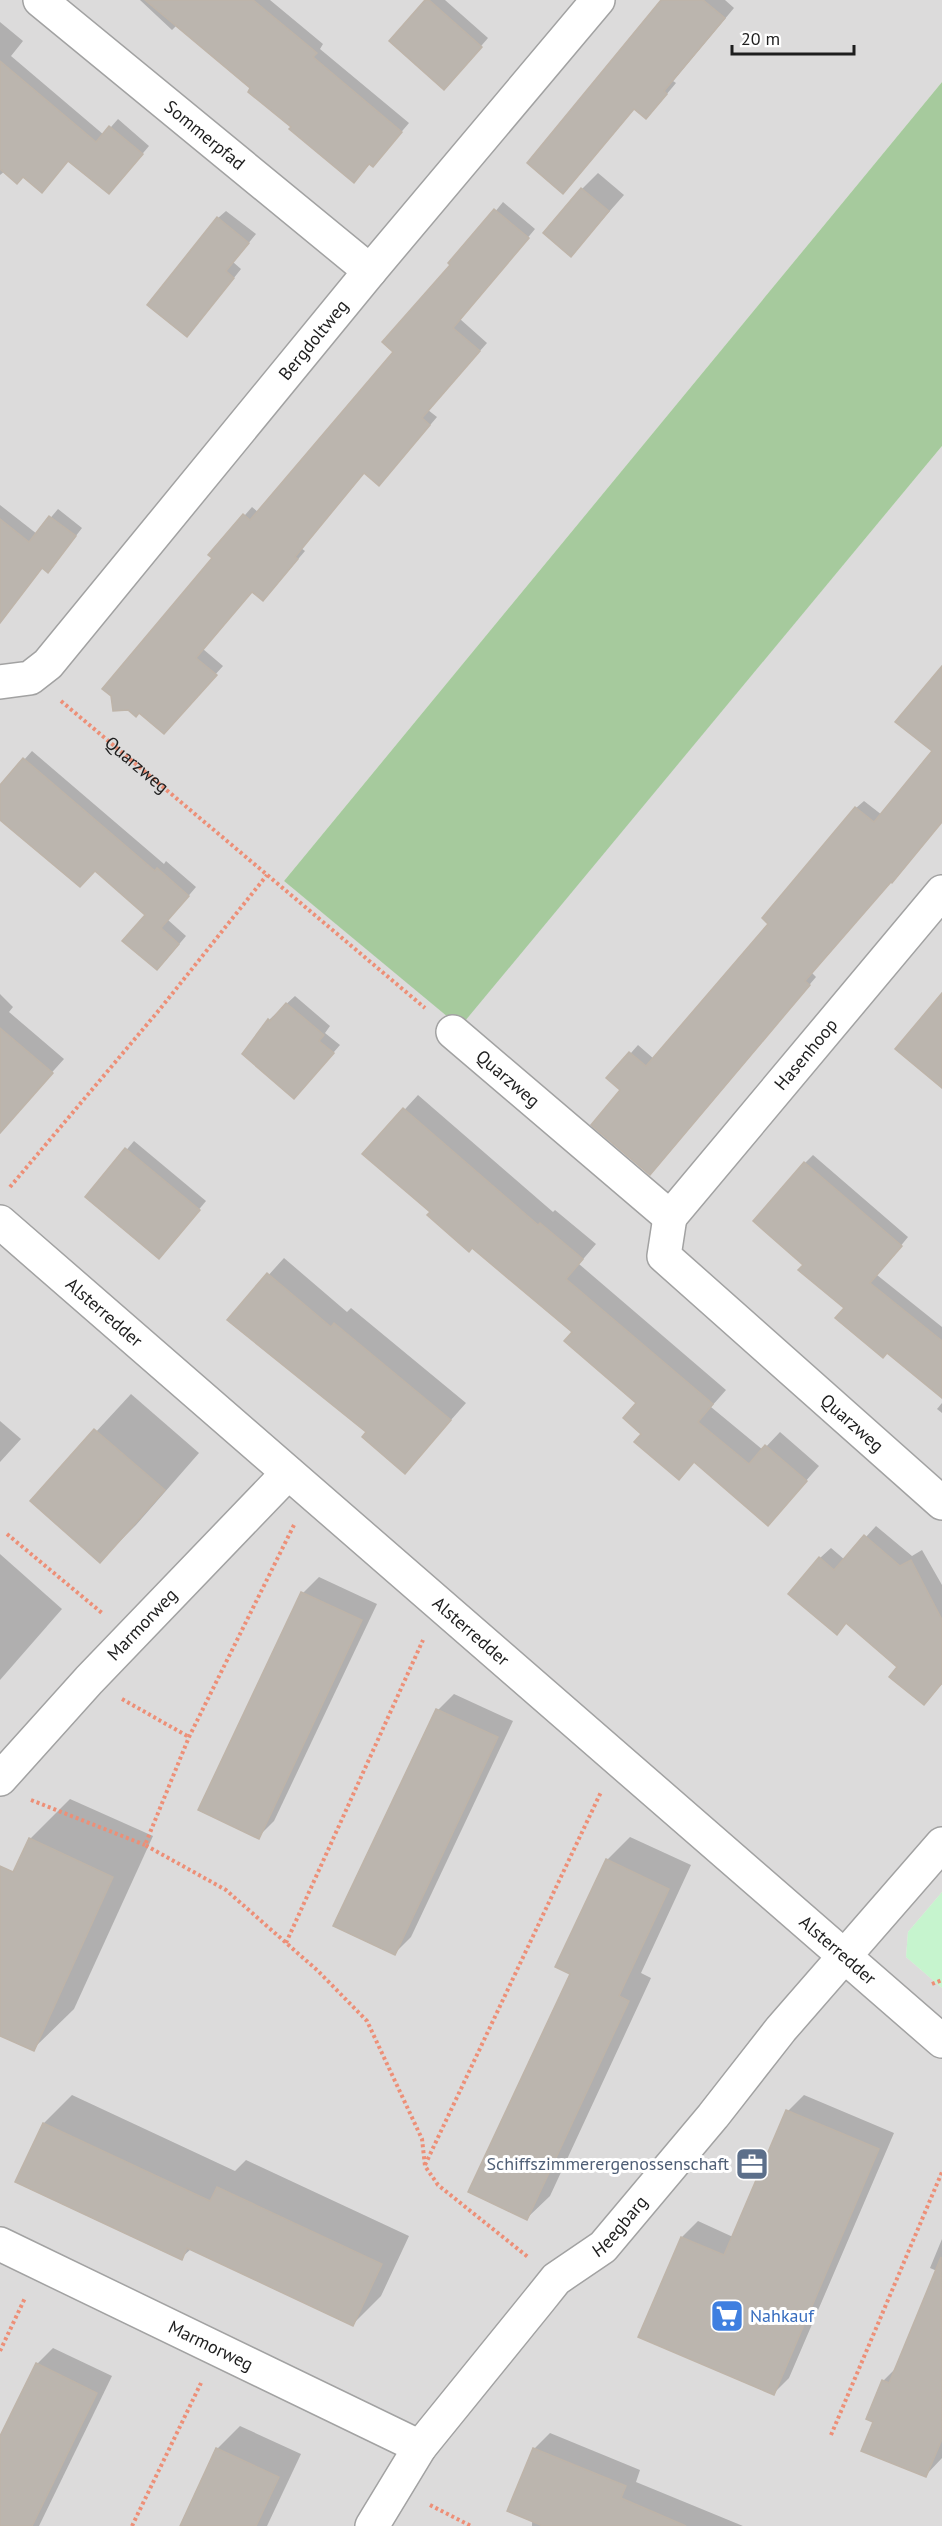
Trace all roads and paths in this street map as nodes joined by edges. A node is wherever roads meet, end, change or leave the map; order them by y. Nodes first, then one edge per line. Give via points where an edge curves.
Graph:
1 (40, 0) edge
2 (598, 0) edge
3 (370, 271) junction
4 (15, 680) edge
5 (267, 875) junction
6 (942, 892) edge
7 (453, 1032) joint
8 (8, 1190) dead end
9 (670, 1217) junction
10 (0, 1222) edge
11 (299, 1483) junction
12 (942, 1503) edge
13 (7, 1534) dead end
14 (440, 1605) junction
15 (130, 1637) junction
16 (89, 1680) junction
17 (189, 1737) junction
18 (618, 1756) junction
19 (11, 1788) edge
20 (942, 1844) edge
21 (145, 1845) junction
22 (286, 1943) junction
23 (845, 1955) junction
24 (942, 2042) edge
25 (425, 2166) junction
26 (942, 2172) edge
27 (0, 2244) edge
28 (40, 2264) junction
29 (556, 2279) junction
30 (218, 2348) junction
31 (0, 2351) edge
32 (831, 2435) dead end
33 (420, 2447) junction
34 (395, 2486) junction
35 (132, 2526) edge
36 (372, 2526) edge
37 (471, 2526) edge

1 - 3 street, Sommerpfad
2 - 3 street, Bergdoltweg
3 - 4 street, Bergdoltweg via 48,664
4 - 5 path, Quarzweg via 45,686
5 - 7 path, Quarzweg
5 - 8 path
6 - 9 street, Hasenhoop
7 - 9 street, Quarzweg
9 - 12 street, Quarzweg via 664,1256
10 - 11 street, Alsterredder
11 - 14 street, Alsterredder
11 - 15 street, Marmorweg
11 - 17 path
13 - 15 path
14 - 18 street, Alsterredder
14 - 22 path
15 - 16 street, Marmorweg
16 - 17 path
16 - 19 street, Marmorweg
17 - 21 path
18 - 23 street, Alsterredder
18 - 25 path
19 - 21 path
20 - 23 street, Heegbarg
21 - 22 path via 226,1890
22 - 25 path via 368,2021 422,2139
23 - 24 street, Alsterredder
23 - 29 street, Heegbarg via 603,2247
25 - 29 path via 438,2185
26 - 32 path
27 - 28 street, Marmorweg
28 - 30 street, Marmorweg
28 - 31 path
29 - 33 street, Heegbarg
30 - 33 street, Marmorweg
30 - 35 path
33 - 34 street, Heegbarg
34 - 36 street, Heegbarg
34 - 37 path

